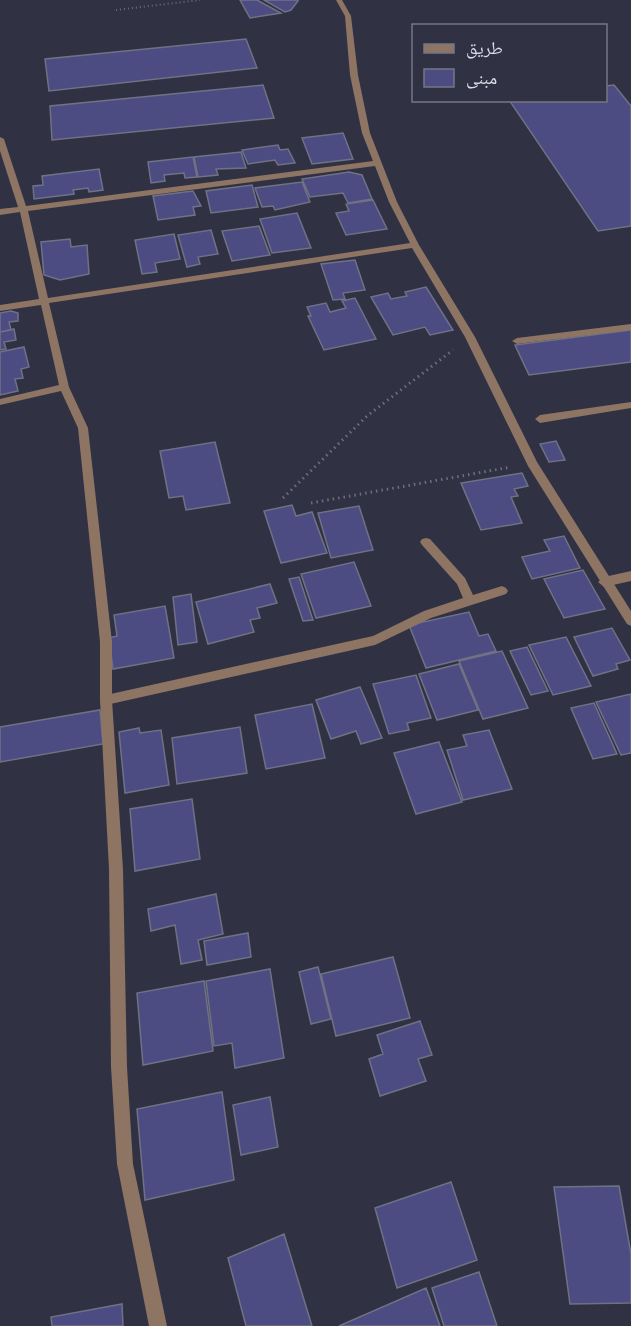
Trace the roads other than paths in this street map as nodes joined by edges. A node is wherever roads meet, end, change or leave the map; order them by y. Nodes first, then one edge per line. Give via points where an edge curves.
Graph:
1 (339, 0) edge
2 (0, 139) edge
3 (377, 162) junction
4 (23, 209) junction
5 (0, 212) edge
6 (415, 245) junction
7 (43, 301) junction
8 (0, 308) edge
9 (631, 327) edge
10 (517, 341) dead end
11 (64, 387) junction
12 (0, 402) edge
13 (631, 405) edge
14 (540, 419) dead end
15 (426, 542) dead end
16 (631, 576) edge
17 (604, 582) junction
18 (502, 591) dead end
19 (470, 600) junction
20 (631, 621) edge
21 (106, 700) junction
22 (158, 1326) edge

1 - 3 street via 348,16 354,75 366,133
2 - 4 street
3 - 4 street
3 - 6 street
4 - 5 street
4 - 7 street
6 - 7 street
6 - 17 street via 470,337 532,463
7 - 8 street
7 - 11 street
9 - 10 street
11 - 12 street
11 - 21 street via 83,428 106,642
13 - 14 street
15 - 19 street via 461,581
16 - 17 street
17 - 20 street
18 - 19 street
19 - 21 street via 421,616 375,640
21 - 22 street via 116,869 119,1067 125,1164

